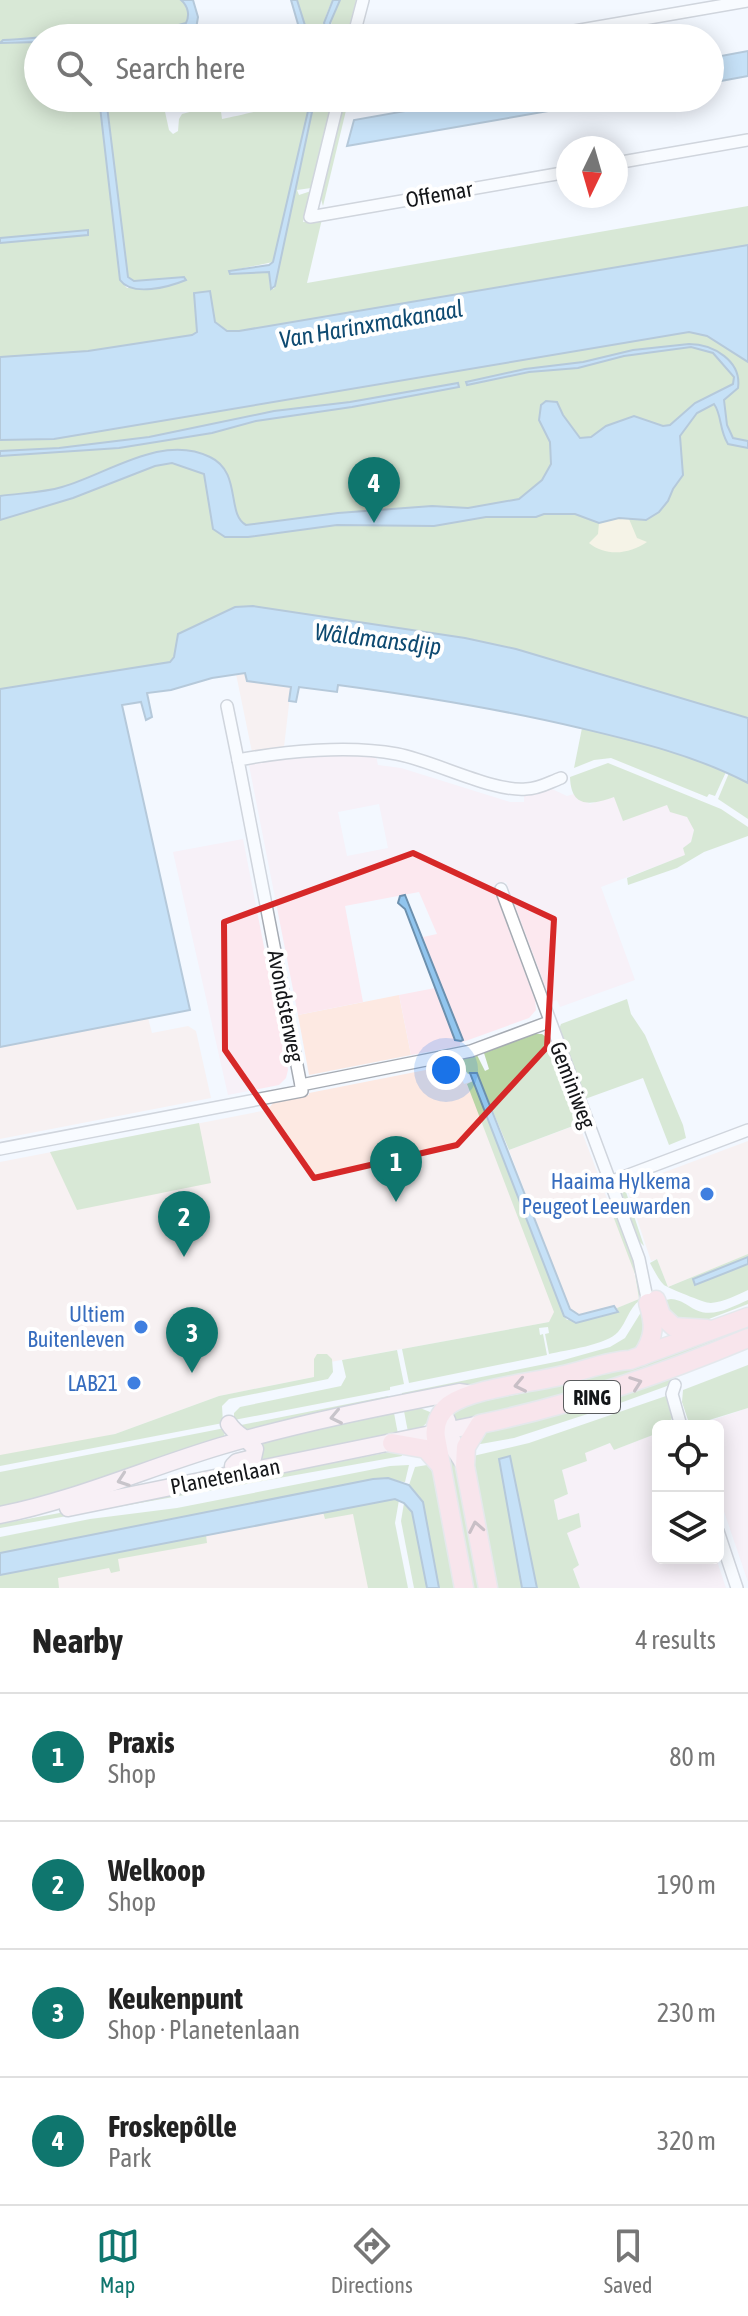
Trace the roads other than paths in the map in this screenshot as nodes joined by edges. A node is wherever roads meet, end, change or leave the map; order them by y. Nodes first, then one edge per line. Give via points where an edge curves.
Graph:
1 (363, 0) edge
2 (748, 1) edge
3 (357, 24) edge
4 (615, 24) edge
5 (336, 112) edge
6 (748, 140) edge
7 (628, 161) edge
8 (556, 174) edge
9 (227, 706) dead end
10 (238, 760) junction
11 (561, 778) dead end
12 (501, 889) dead end
13 (549, 1022) junction
14 (301, 1085) junction
15 (748, 1130) edge
16 (0, 1149) edge
17 (610, 1182) junction
18 (652, 1302) junction
19 (748, 1317) edge
20 (714, 1331) junction
21 (748, 1338) edge
22 (642, 1356) junction
23 (701, 1358) junction
24 (675, 1385) joint
25 (476, 1394) junction
26 (412, 1401) junction
27 (679, 1420) edge
28 (480, 1424) junction
29 (443, 1425) junction
30 (244, 1440) junction
31 (392, 1443) junction
32 (197, 1454) junction
33 (441, 1466) junction
34 (465, 1466) junction
35 (223, 1476) junction
36 (180, 1484) junction
37 (0, 1515) edge
38 (0, 1521) edge
39 (724, 1549) edge
40 (464, 1588) edge
41 (488, 1588) edge
42 (737, 1588) edge

1 - 3 street
2 - 4 street
5 - 8 street, Offemar via 310,217
6 - 7 street
9 - 10 street, Avondsterweg
10 - 11 street via 290,751 381,752 516,789 538,788
10 - 14 street, Avondsterweg
12 - 13 street, Geminiweg
13 - 14 street via 471,1051
13 - 17 street, Geminiweg
14 - 16 street, Avondsterweg via 302,1091
15 - 17 street
17 - 18 street, Geminiweg
18 - 20 main road via 674,1327
18 - 22 main road via 653,1333
19 - 20 main road, Planetenlaan / RING
20 - 22 main road, Planetenlaan / RING
21 - 23 main road, Planetenlaan / RING
22 -> 25 main road, Planetenlaan / RING
23 - 24 main road
28 -> 23 main road, Planetenlaan / RING via 607,1393
24 - 27 street via 672,1394
25 - 26 main road, Planetenlaan
25 - 29 main road, RING via 455,1402
26 - 29 main road via 432,1406
26 -> 30 main road, Planetenlaan
28 - 29 main road, Planetenlaan
28 - 34 main road via 466,1447
29 - 31 main road, Planetenlaan
29 - 33 main road
29 - 34 main road
30 - 32 main road, Planetenlaan
30 - 35 main road via 253,1446 255,1456 237,1462
31 - 33 main road via 426,1449
31 - 35 main road, Planetenlaan
32 - 36 main road via 173,1470 173,1479
32 -> 37 main road, Planetenlaan
33 - 40 main road
41 -> 34 main road
35 - 36 main road, Planetenlaan
36 - 38 main road, Planetenlaan
39 - 42 street

